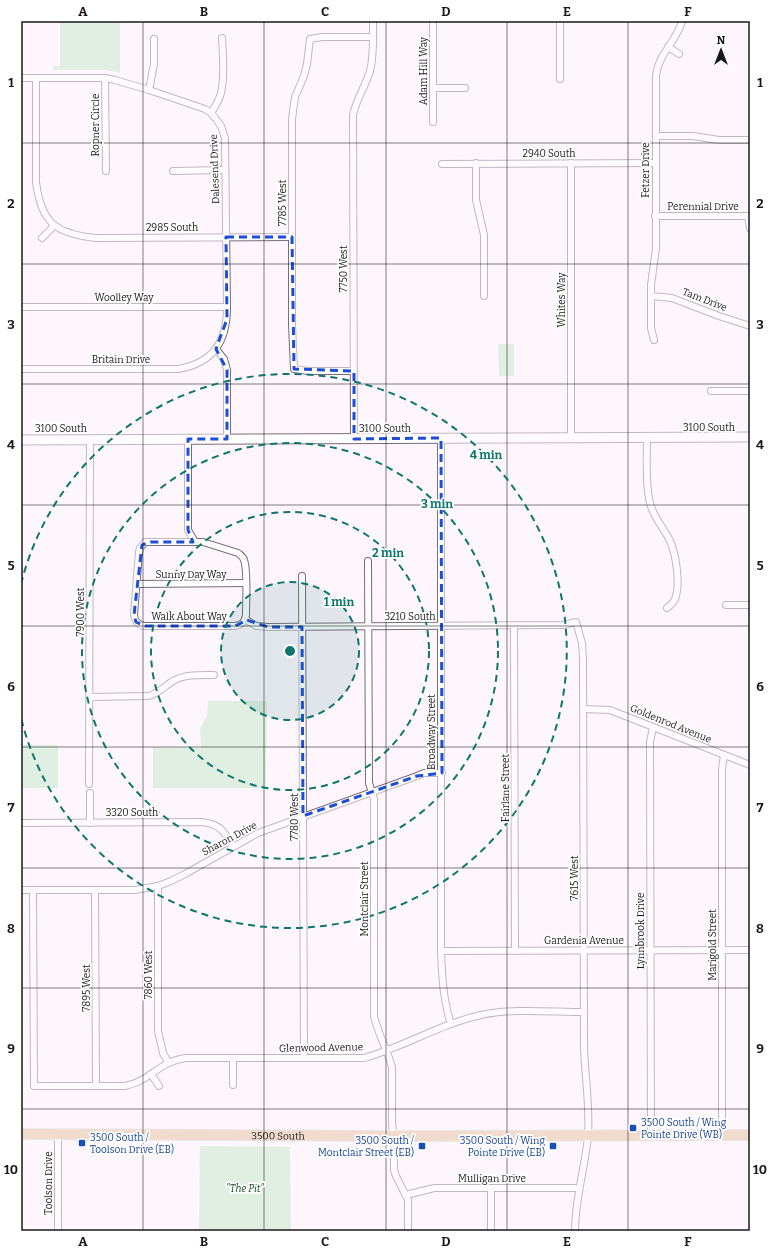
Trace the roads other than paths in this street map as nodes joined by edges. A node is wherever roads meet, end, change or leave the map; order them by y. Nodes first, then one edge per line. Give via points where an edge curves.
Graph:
1 (373, 21) edge
2 (433, 21) edge
3 (560, 21) edge
4 (682, 21) edge
5 (372, 37) junction
6 (222, 38) dead end
7 (154, 39) dead end
8 (668, 47) junction
9 (679, 54) dead end
10 (21, 78) edge
11 (36, 78) junction
12 (105, 78) junction
13 (560, 79) dead end
14 (433, 88) junction
15 (465, 88) dead end
16 (149, 90) junction
17 (211, 113) junction
18 (433, 122) dead end
19 (656, 136) junction
20 (750, 140) edge
21 (476, 163) junction
22 (571, 163) junction
23 (656, 163) junction
24 (442, 164) dead end
25 (225, 170) junction
26 (106, 171) dead end
27 (173, 171) dead end
28 (655, 216) junction
29 (749, 216) edge
30 (54, 226) junction
31 (750, 228) edge
32 (226, 237) junction
33 (292, 237) junction
34 (42, 238) dead end
35 (484, 296) dead end
36 (651, 296) junction
37 (21, 306) edge
38 (227, 307) junction
39 (750, 326) edge
40 (654, 340) dead end
41 (216, 349) junction
42 (21, 369) edge
43 (354, 371) junction
44 (711, 391) dead end
45 (750, 391) edge
46 (354, 438) junction
47 (441, 438) junction
48 (571, 438) junction
49 (647, 438) junction
50 (750, 438) edge
51 (90, 439) junction
52 (188, 439) junction
53 (227, 439) junction
54 (21, 440) edge
55 (188, 530) junction
56 (180, 541) junction
57 (195, 542) junction
58 (368, 561) dead end
59 (302, 576) dead end
60 (137, 584) junction
61 (246, 584) junction
62 (726, 605) dead end
63 (750, 605) edge
64 (667, 608) dead end
65 (244, 621) junction
66 (576, 622) joint
67 (369, 626) junction
68 (441, 626) junction
69 (514, 626) junction
70 (302, 627) junction
71 (214, 675) dead end
72 (90, 697) junction
73 (584, 709) junction
74 (653, 726) junction
75 (724, 755) junction
76 (750, 765) edge
77 (442, 773) junction
78 (89, 784) dead end
79 (372, 792) junction
80 (90, 793) dead end
81 (304, 816) junction
82 (21, 823) edge
83 (90, 823) junction
84 (233, 846) junction
85 (158, 886) junction
86 (21, 890) edge
87 (33, 890) junction
88 (95, 890) junction
89 (441, 950) junction
90 (515, 950) junction
91 (584, 950) junction
92 (650, 950) junction
93 (722, 950) junction
94 (750, 950) edge
95 (584, 1012) junction
96 (451, 1024) junction
97 (386, 1050) junction
98 (233, 1058) junction
99 (304, 1058) junction
100 (168, 1062) junction
101 (151, 1074) junction
102 (234, 1085) dead end
103 (96, 1086) junction
104 (159, 1086) dead end
105 (21, 1134) edge
106 (58, 1134) junction
107 (588, 1135) junction
108 (651, 1135) junction
109 (722, 1135) junction
110 (750, 1135) edge
111 (393, 1136) junction
112 (491, 1188) junction
113 (579, 1188) junction
114 (406, 1195) junction
115 (58, 1231) edge
116 (408, 1231) edge
117 (491, 1231) edge
118 (575, 1231) edge

1 - 5 street, 7750 West
2 - 14 street, Adam Hill Way
3 - 13 street
4 - 8 street, Fetzer Drive via 676,37
5 - 33 street, 7785 West via 322,37 310,40 307,64 295,98 292,119
5 - 43 street, 7750 West via 372,62 353,115
6 - 17 street via 222,92
7 - 16 street via 154,64
8 - 9 street
8 - 19 street, Fetzer Drive via 657,69
10 - 11 street, Dalesend Drive
11 - 12 street, Dalesend Drive
11 - 30 street via 37,193 42,210
12 - 16 street, Dalesend Drive
12 - 26 street, Ropner Circle
14 - 15 street
14 - 18 street, Adam Hill Way
16 - 17 street, Dalesend Drive via 198,106
17 - 25 street, Dalesend Drive via 224,132
19 - 20 street
19 - 23 street, Fetzer Drive
21 - 22 street, 2940 South
21 - 24 street, 2940 South
21 - 35 street via 476,200 484,235
22 - 23 street, 2940 South
22 - 48 street, Whites Way
23 - 28 street, Fetzer Drive
25 - 27 street
25 - 32 street, Dalesend Drive
28 - 29 street, Perennial Drive
28 - 36 street, Fetzer Drive via 656,248
29 - 31 street
30 - 32 street, 2985 South via 70,234 89,237
30 - 34 street
32 - 33 street, 2985 South
32 - 38 street, Dalesend Drive
33 - 43 street, 7785 West via 294,369
36 - 39 street, Tam Drive via 672,298
36 - 40 street, Fetzer Drive via 651,328
37 - 38 street, Woolley Way
38 - 41 street, Dalesend Drive via 225,330
41 - 42 street, Britain Drive via 199,362 178,369
41 - 53 street via 224,359 227,370
43 - 46 street, 7750 West
44 - 45 street
46 - 47 street, 3100 South
46 - 53 street, 3100 South
47 - 48 street, 3100 South
47 - 68 street, Broadway Street
48 - 49 street, 3100 South
49 - 50 street, 3100 South
49 - 64 street via 650,504 655,518 670,542 676,564 676,597
51 - 52 street, 3100 South
51 - 54 street, 3100 South
51 - 72 street, 7900 West
52 - 53 street, 3100 South
52 - 55 street
55 - 56 street
55 - 57 street
56 - 57 street
56 - 60 street via 145,542 139,552
57 - 61 street via 203,542 242,556 246,565
58 - 67 street, Montclair Street
59 - 70 street, 7780 West
60 - 61 street, Sunny Day Way
60 - 65 street, Walk About Way via 134,615 139,624 235,626
61 - 65 street
62 - 63 street
65 - 70 street, 3210 South via 256,626
66 - 69 street, 3210 South via 562,626
66 - 73 street, 7615 West via 583,650
67 - 68 street, 3210 South
67 - 70 street, 3210 South
67 - 79 street, Montclair Street via 369,783
68 - 69 street, 3210 South
68 - 77 street, Broadway Street
69 - 90 street, Fairlane Street
70 - 81 street, 7780 West
71 - 72 street via 184,676 149,696
72 - 78 street, 7900 West
73 - 74 street, Goldenrod Avenue via 610,710
73 - 91 street, 7615 West
74 - 75 street, Goldenrod Avenue
74 - 92 street, Lynnbrook Drive via 650,742
75 - 76 street, Goldenrod Avenue
75 - 93 street, Marigold Street
77 - 79 street, Sharon Drive via 424,774
77 - 89 street, Broadway Street
79 - 81 street, Sharon Drive
79 - 97 street, Montclair Street via 374,1016
80 - 83 street
81 - 84 street, Sharon Drive via 258,833
81 - 99 street, 7780 West
82 - 83 street, 3320 South
83 - 84 street, 3320 South via 211,823 224,832
84 - 85 street, Sharon Drive via 185,874
85 - 88 street, Sharon Drive via 135,890
85 - 100 street, 7860 West via 158,1032
86 - 87 street, Sharon Drive
87 - 88 street, Sharon Drive
87 - 103 street, Glenwood Avenue via 34,1086
88 - 103 street, 7895 West
89 - 90 street, Gardenia Avenue
89 - 96 street, Broadway Street via 443,992
90 - 91 street, Gardenia Avenue
91 - 92 street, Gardenia Avenue
91 - 95 street, 7615 West
92 - 93 street, Gardenia Avenue
92 - 108 street, Lynnbrook Drive
93 - 94 street, Gardenia Avenue
93 - 109 street, Marigold Street
95 - 96 street, Glenwood Avenue via 494,1013
95 - 107 street, 7615 West
96 - 97 street, Glenwood Avenue
97 - 99 street, Glenwood Avenue via 364,1058
97 - 111 street, Montclair Street via 392,1067
98 - 99 street, Glenwood Avenue
98 - 100 street, Glenwood Avenue via 186,1058
98 - 102 street
100 - 101 street, Glenwood Avenue
101 - 103 street, Glenwood Avenue via 144,1080 125,1086
101 - 104 street
105 - 106 main road, 3500 South
106 - 111 main road, 3500 South
106 - 115 street, Toolson Drive
107 - 108 main road, 3500 South
107 - 111 main road, 3500 South
107 - 113 street, 7615 West
108 - 109 main road, 3500 South
109 - 110 main road, 3500 South
111 - 114 street, Montclair Street via 394,1170
112 - 113 street, Mulligan Drive
112 - 114 street, Mulligan Drive via 434,1188
112 - 117 street
113 - 118 street, 7615 West
114 - 116 street, Montclair Street

